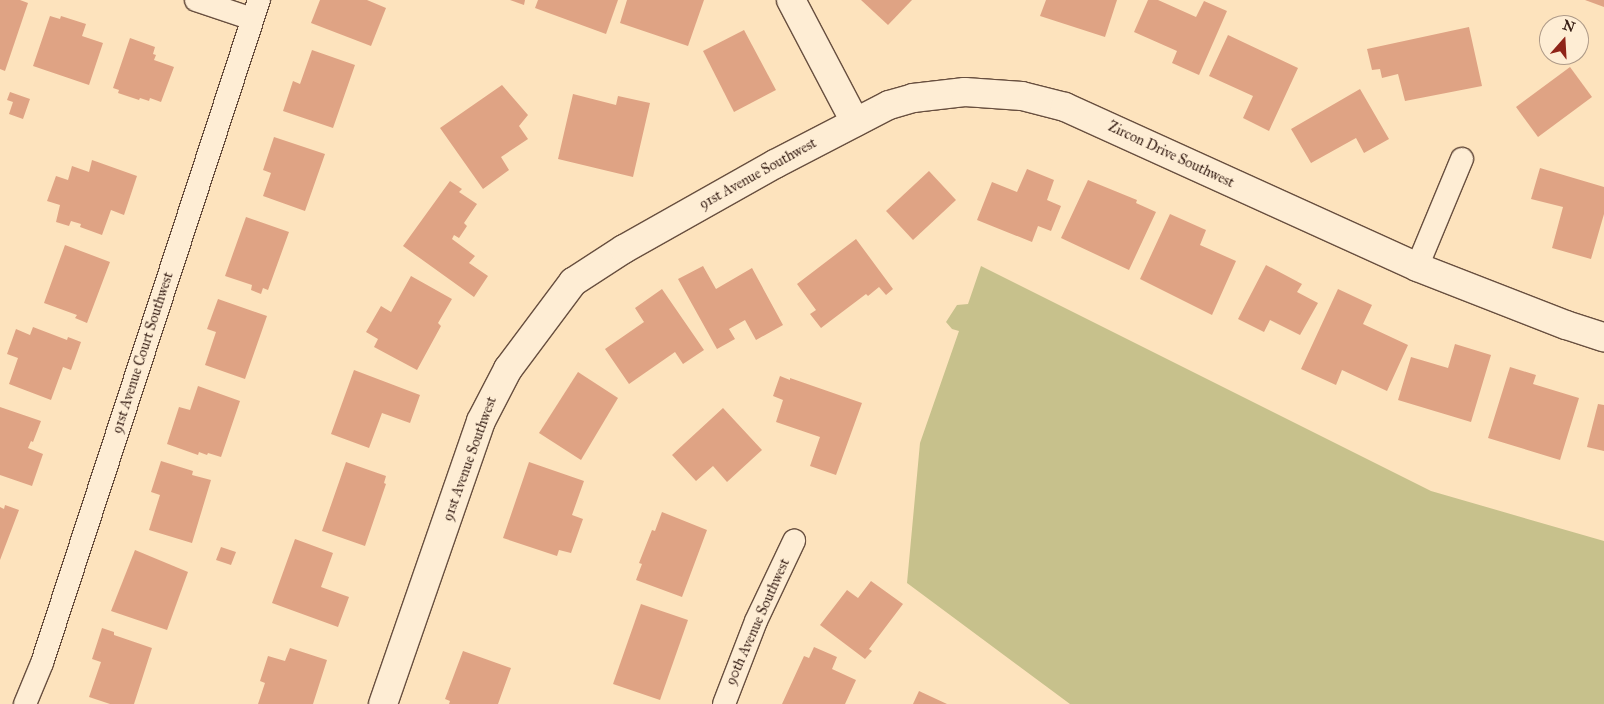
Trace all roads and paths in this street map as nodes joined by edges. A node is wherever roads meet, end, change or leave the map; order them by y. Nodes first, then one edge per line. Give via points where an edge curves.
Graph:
1 (196, 0) edge
2 (791, 0) edge
3 (255, 10) edge
4 (855, 122) junction
5 (1462, 160) dead end
6 (1417, 267) junction
7 (1604, 337) edge
8 (794, 541) dead end
9 (25, 704) edge
10 (383, 704) edge
11 (724, 704) edge

1 - 3 street
2 - 4 street
3 - 9 street, 91st Avenue Court Southwest via 45,653
4 - 6 street, Zircon Drive Southwest via 889,105 913,98 958,92 1022,96 1065,106
4 - 10 street, 91st Avenue Southwest via 624,249 574,282 524,344 481,421
5 - 6 street
6 - 7 street, Zircon Drive Southwest via 1566,326
8 - 11 street, 90th Avenue Southwest via 745,647

